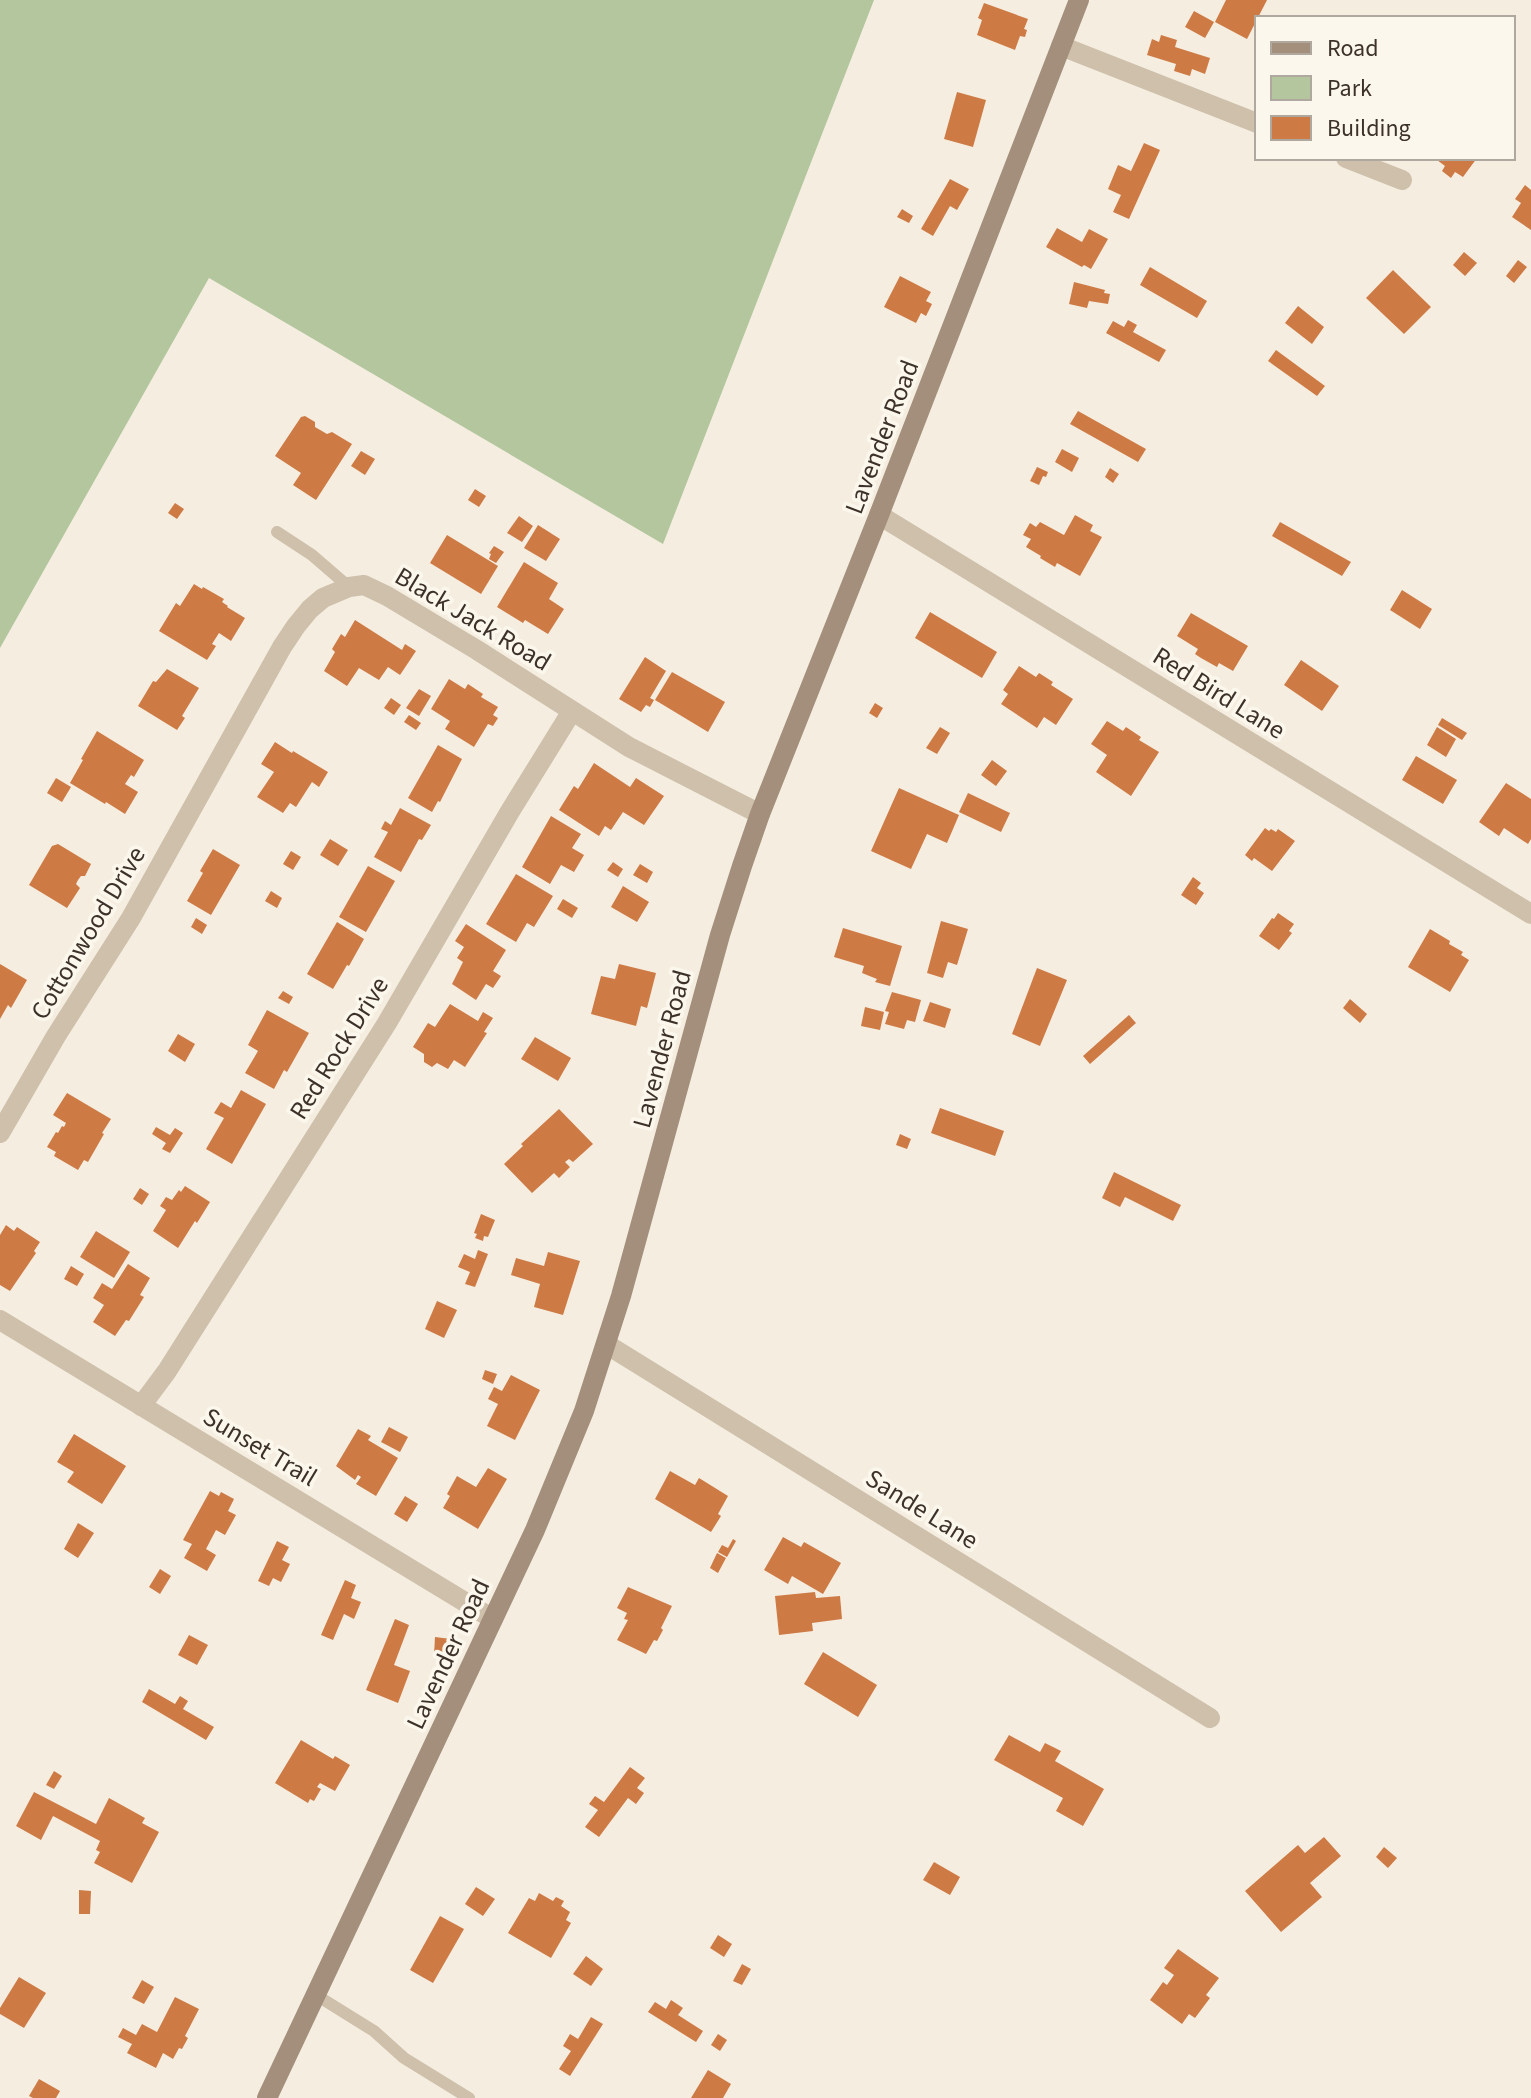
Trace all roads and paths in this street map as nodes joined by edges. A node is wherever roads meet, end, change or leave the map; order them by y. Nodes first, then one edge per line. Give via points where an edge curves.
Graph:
1 (1079, 0) edge
2 (1061, 46) junction
3 (1255, 122) edge
4 (1351, 160) edge
5 (1402, 180) dead end
6 (879, 515) junction
7 (277, 532) dead end
8 (349, 587) junction
9 (572, 711) junction
10 (760, 814) junction
11 (1531, 914) edge
12 (0, 1133) edge
13 (0, 1320) edge
14 (606, 1344) junction
15 (141, 1406) junction
16 (493, 1619) junction
17 (1210, 1718) dead end
18 (316, 1995) junction
19 (267, 2098) edge
20 (469, 2098) edge

1 - 2 street, Lavender Road
2 - 3 street
2 - 6 street, Lavender Road
4 - 5 street
6 - 10 street, Lavender Road
6 - 11 street, Red Bird Lane
7 - 8 lane
8 - 9 street, Black Jack Road via 364,585 387,596
8 - 12 street, Cottonwood Drive via 323,598 296,626 131,918
9 - 10 street, Black Jack Road via 629,747
9 - 15 street, Red Rock Drive via 387,1023
10 - 14 street, Lavender Road via 720,935
13 - 15 street, Sunset Trail
14 - 16 street, Lavender Road via 551,1494
14 - 17 street, Sande Lane
15 - 16 street, Sunset Trail
16 - 18 street, Lavender Road
18 - 19 street, Lavender Road
18 - 20 lane

